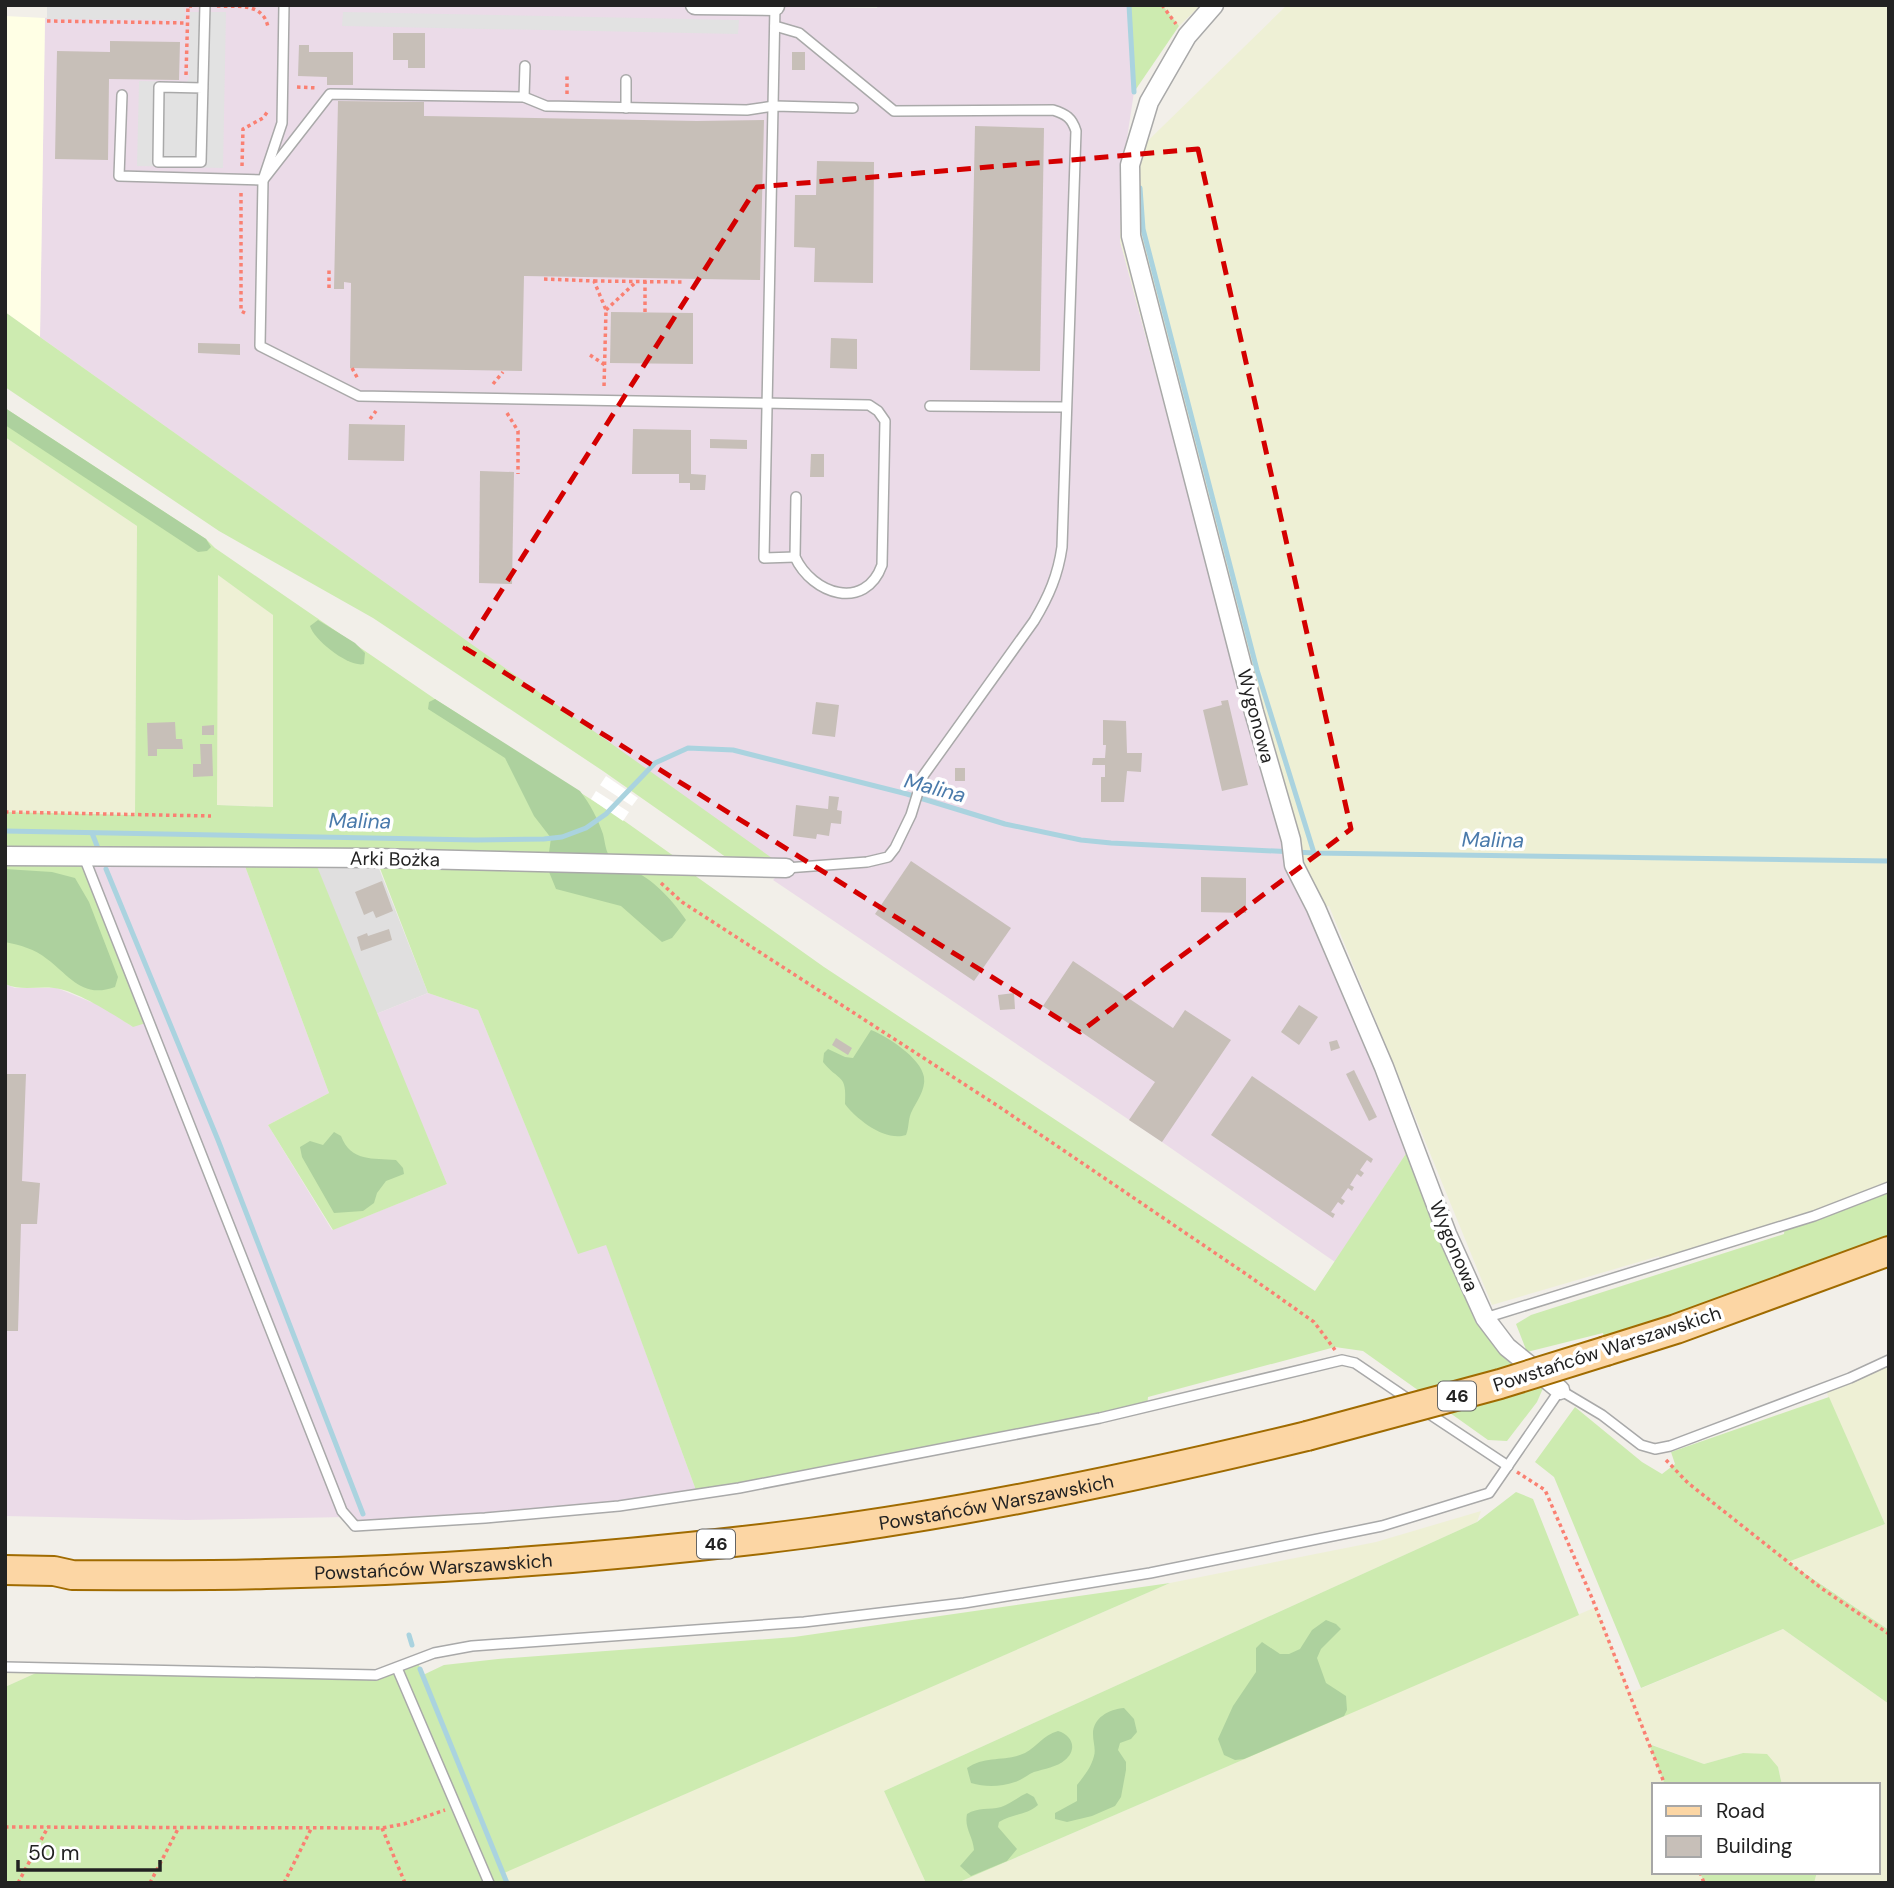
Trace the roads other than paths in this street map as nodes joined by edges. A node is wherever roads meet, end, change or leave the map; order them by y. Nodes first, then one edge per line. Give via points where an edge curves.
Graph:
1 (205, 5) edge
2 (284, 5) edge
3 (695, 5) edge
4 (1214, 5) edge
5 (775, 6) edge
6 (775, 26) junction
7 (525, 66) dead end
8 (626, 80) dead end
9 (202, 88) junction
10 (122, 95) dead end
11 (524, 97) junction
12 (774, 106) junction
13 (626, 107) junction
14 (853, 108) dead end
15 (263, 180) junction
16 (768, 403) junction
17 (930, 406) dead end
18 (1066, 407) junction
19 (796, 497) dead end
20 (794, 557) junction
21 (5, 856) edge
22 (84, 857) junction
23 (786, 868) joint
24 (1889, 1187) edge
25 (1889, 1251) edge
26 (1485, 1318) junction
27 (1889, 1360) edge
28 (1560, 1390) junction
29 (1508, 1466) junction
30 (5, 1570) edge
31 (72, 1575) junction
32 (5, 1586) edge
33 (5, 1667) edge
34 (397, 1668) junction
35 (489, 1883) edge

1 - 9 lane
2 - 15 lane via 282,123
3 - 5 street
4 - 26 street, Wygonowa via 1187,36 1149,102 1130,165 1131,236 1294,865 1378,1054 1447,1234
5 - 6 lane
6 - 12 lane
6 - 18 lane via 799,33 894,110 1053,110 1073,121
7 - 11 lane
8 - 13 lane
9 - 9 lane via 201,162 158,162 159,87
10 - 15 lane via 119,176
11 - 13 lane via 545,106
11 - 15 lane via 330,94
12 - 13 lane via 747,110
12 - 14 lane
12 - 16 lane
15 - 16 lane via 260,346 359,396
16 - 20 lane via 764,558
16 - 20 lane via 869,405 885,421 882,565 877,578 869,587 841,594 818,584
17 - 18 lane
18 - 23 lane via 1062,547 1049,597 923,776 911,815 888,857
19 - 20 lane
21 - 22 street, Arki Bożka
22 - 23 street, Arki Bożka via 376,858
22 - 29 lane via 341,1511 355,1525 593,1508 739,1488 1100,1419 1342,1360 1354,1363
24 - 26 lane via 1814,1216
25 - 31 main road, Powstańców Warszawskich / 46, bridge via 1687,1325 1500,1384 1141,1475 955,1511 695,1546 425,1568
26 - 28 street, Wygonowa via 1507,1348
27 - 28 lane via 1655,1449 1641,1445
28 - 29 lane
29 - 34 lane via 1489,1493 1382,1526 1150,1573 964,1603 804,1622 472,1646 433,1653
30 - 31 main road, Powstańców Warszawskich / 46
31 - 32 main road, Powstańców Warszawskich / 46 via 53,1583
33 - 34 lane via 355,1675
34 - 35 lane

